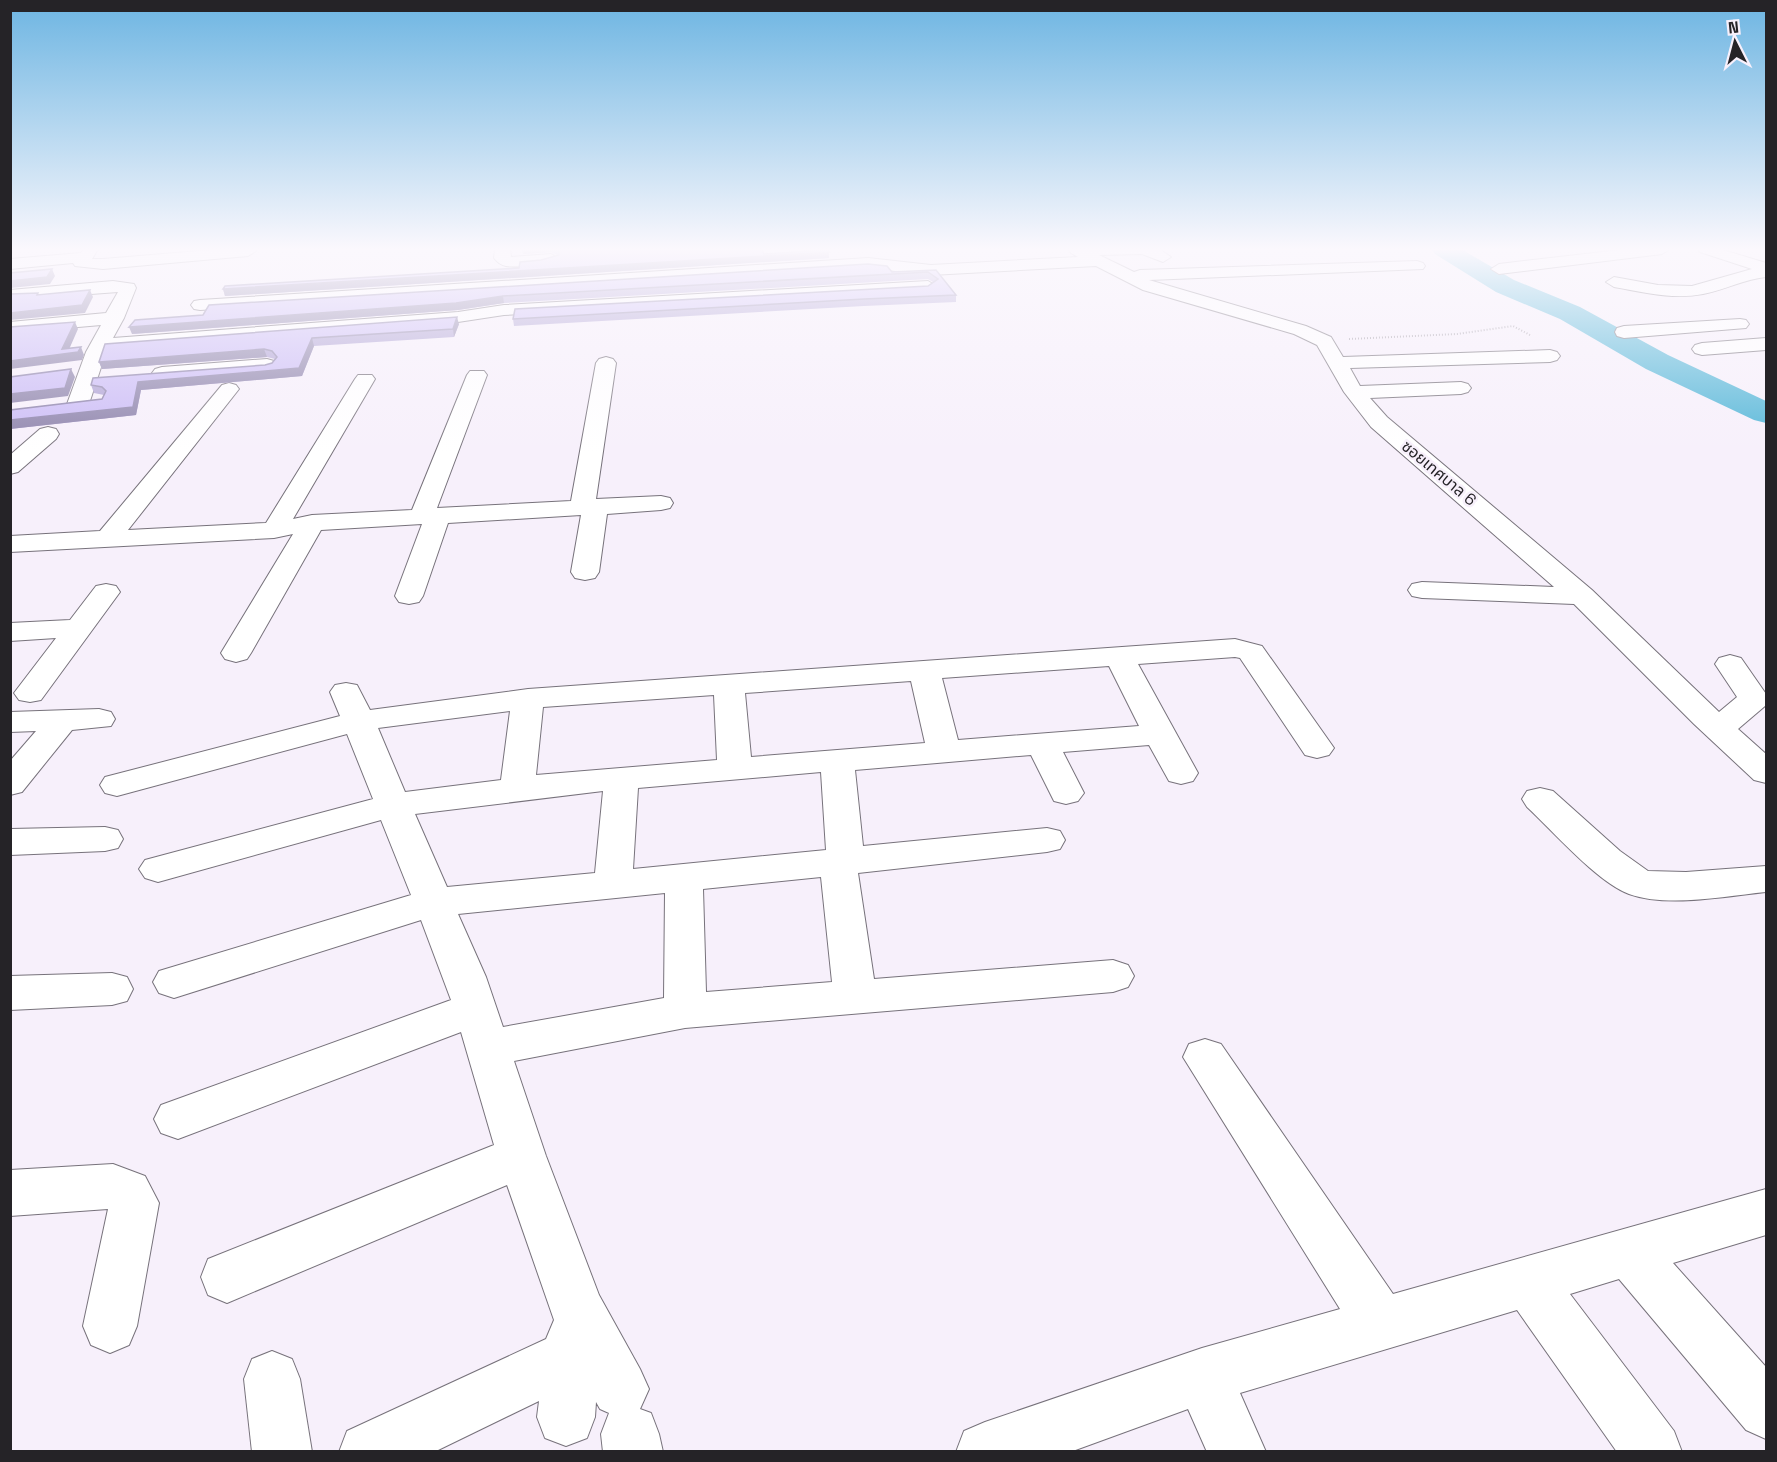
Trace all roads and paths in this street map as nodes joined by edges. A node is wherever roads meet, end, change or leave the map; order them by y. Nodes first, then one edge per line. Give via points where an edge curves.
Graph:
1 (455, 317) edge
2 (1256, 317) edge
3 (115, 318) joint
4 (1765, 327) edge
5 (10, 328) edge
6 (1624, 332) dead end
7 (1532, 336) dead end
8 (1324, 341) junction
9 (102, 344) junction
10 (1767, 344) edge
11 (1689, 350) dead end
12 (1550, 356) dead end
13 (606, 363) dead end
14 (1338, 363) junction
15 (267, 365) edge
16 (81, 372) junction
17 (142, 375) edge
18 (477, 375) dead end
19 (108, 377) edge
20 (365, 379) dead end
21 (1461, 388) dead end
22 (229, 389) dead end
23 (1353, 392) junction
24 (100, 401) edge
25 (78, 404) junction
26 (56, 406) edge
27 (48, 434) dead end
28 (10, 467) edge
29 (661, 503) dead end
30 (588, 507) junction
31 (430, 516) junction
32 (312, 523) junction
33 (274, 530) junction
34 (107, 540) junction
35 (10, 544) edge
36 (585, 572) dead end
37 (1422, 590) dead end
38 (105, 592) dead end
39 (409, 596) dead end
40 (1582, 596) junction
41 (79, 628) junction
42 (10, 632) edge
43 (236, 653) dead end
44 (1119, 657) junction
45 (1730, 664) dead end
46 (924, 669) junction
47 (729, 684) junction
48 (30, 693) dead end
49 (528, 699) junction
50 (352, 706) junction
51 (99, 719) dead end
52 (63, 720) junction
53 (10, 722) edge
54 (1713, 724) junction
55 (1160, 734) junction
56 (1043, 745) junction
57 (1317, 748) dead end
58 (944, 753) junction
59 (837, 761) junction
60 (735, 770) junction
61 (1767, 772) edge
62 (1181, 773) dead end
63 (621, 779) junction
64 (10, 784) edge
65 (117, 785) dead end
66 (516, 789) junction
67 (1066, 793) dead end
68 (1540, 798) dead end
69 (393, 805) junction
70 (105, 839) dead end
71 (1047, 840) dead end
72 (10, 842) edge
73 (842, 861) junction
74 (158, 869) dead end
75 (684, 878) junction
76 (1767, 879) edge
77 (613, 885) junction
78 (434, 902) junction
79 (1113, 976) dead end
80 (174, 982) dead end
81 (112, 989) dead end
82 (10, 993) edge
83 (855, 997) junction
84 (685, 1011) junction
85 (482, 1029) junction
86 (1205, 1056) dead end
87 (178, 1119) dead end
88 (522, 1156) junction
89 (10, 1193) edge
90 (1767, 1212) edge
91 (1630, 1252) junction
92 (227, 1277) dead end
93 (1528, 1281) junction
94 (1382, 1323) junction
95 (110, 1326) dead end
96 (1202, 1376) junction
97 (272, 1379) dead end
98 (605, 1381) edge
99 (1767, 1410) edge
100 (566, 1417) dead end
101 (282, 1452) edge
102 (368, 1452) edge
103 (985, 1452) edge
104 (1237, 1452) edge
105 (1653, 1452) edge

1 - 9 street
2 - 8 street
3 - 5 street
3 - 9 street
4 - 6 street via 1740,324
7 - 8 path via 1513,326 1457,334
8 - 14 street, ซอยเทศบาล 6
9 - 16 street
10 - 11 street
12 - 14 street
13 - 30 street
14 - 23 street, ซอยเทศบาล 6
15 - 17 street
16 - 19 street
16 - 25 street
18 - 31 street
20 - 33 street
21 - 23 street
22 - 34 street
23 - 40 street, ซอยเทศบาล 6 via 1379,422
24 - 25 street
25 - 26 street
27 - 28 street
29 - 30 street
30 - 31 street
30 - 36 street
31 - 32 street
31 - 39 street
32 - 33 street
32 - 43 street
33 - 34 street
34 - 35 street
37 - 40 street
38 - 41 street
40 - 54 street, ซอยเทศบาล 6
41 - 42 street
41 - 48 street
44 - 46 street
44 - 55 street
44 - 57 street via 1234,648 1251,652
45 - 54 street via 1754,699 1727,722
46 - 47 street
46 - 58 street
47 - 49 street
47 - 60 street
49 - 50 street
49 - 66 street
50 - 65 street
50 - 69 street
51 - 52 street
52 - 53 street
52 - 64 street
54 - 61 street, ซอยเทศบาล 6
55 - 56 street
55 - 62 street
56 - 58 street
56 - 67 street
58 - 59 street
59 - 60 street
59 - 73 street
60 - 63 street
63 - 66 street
63 - 77 street
66 - 69 street
68 - 76 street via 1619,870 1640,884
69 - 74 street
69 - 78 street
70 - 72 street
71 - 73 street
73 - 75 street
73 - 83 street
75 - 77 street
75 - 84 street
77 - 78 street
78 - 80 street
78 - 85 street
79 - 83 street
81 - 82 street
83 - 84 street
84 - 85 street
85 - 87 street
85 - 88 street
86 - 94 street
88 - 92 street
88 - 98 street
89 - 95 street via 113,1186 127,1192 134,1203
90 - 91 street
91 - 93 street
91 - 99 street
93 - 94 street
93 - 105 street
94 - 96 street
96 - 103 street
96 - 104 street
97 - 101 street
98 - 100 street
98 - 102 street

